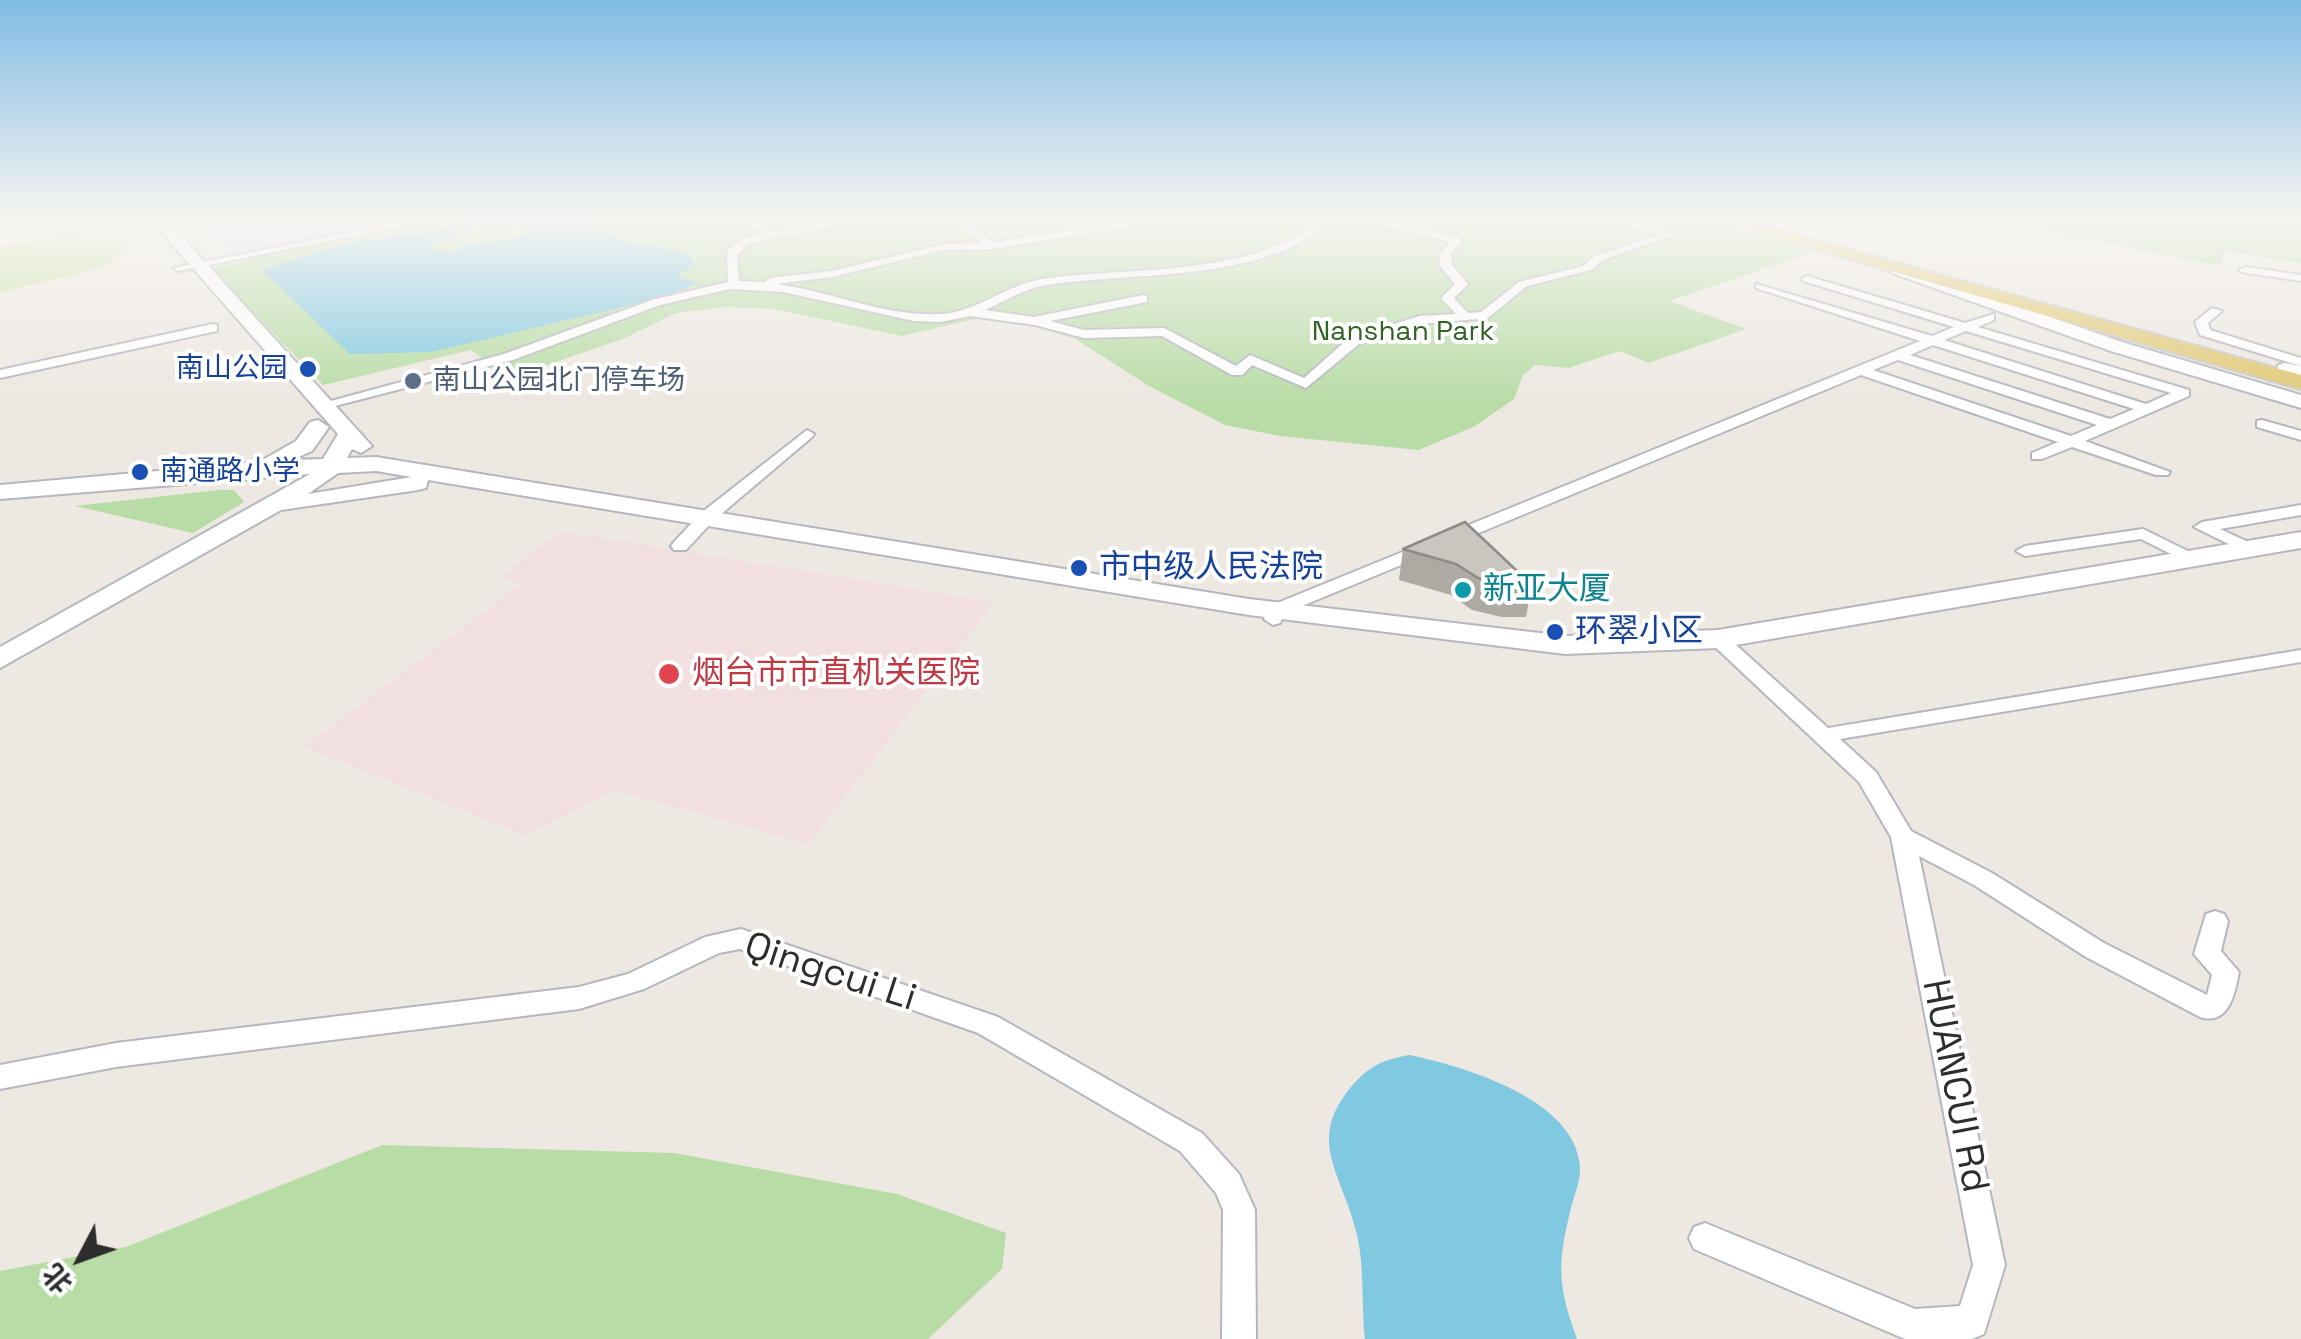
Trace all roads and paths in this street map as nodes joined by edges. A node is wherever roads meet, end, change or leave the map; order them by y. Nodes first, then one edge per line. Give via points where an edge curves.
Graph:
1 (200, 280) edge
2 (761, 280) edge
3 (1062, 280) edge
4 (1459, 280) edge
5 (1538, 280) edge
6 (1812, 280) edge
7 (1932, 280) edge
8 (1941, 280) edge
9 (1969, 280) edge
10 (734, 283) junction
11 (1760, 286) dead end
12 (1142, 299) dead end
13 (2216, 311) dead end
14 (970, 312) junction
15 (1462, 314) junction
16 (1990, 316) dead end
17 (1036, 321) junction
18 (1966, 326) junction
19 (213, 328) dead end
20 (1930, 340) junction
21 (1894, 354) junction
22 (2228, 361) junction
23 (1858, 369) junction
24 (2298, 372) edge
25 (0, 374) edge
26 (2301, 400) edge
27 (2144, 408) junction
28 (319, 422) junction
29 (2110, 424) junction
30 (2262, 424) dead end
31 (350, 432) junction
32 (807, 434) dead end
33 (2301, 436) edge
34 (2072, 441) junction
35 (2037, 456) dead end
36 (376, 464) junction
37 (253, 468) junction
38 (313, 470) junction
39 (2162, 472) dead end
40 (216, 479) junction
41 (418, 483) junction
42 (0, 496) edge
43 (2301, 510) edge
44 (243, 517) junction
45 (704, 521) junction
46 (2301, 540) edge
47 (680, 546) dead end
48 (2251, 550) junction
49 (2026, 551) dead end
50 (2204, 559) junction
51 (2301, 560) edge
52 (1275, 615) junction
53 (1723, 644) junction
54 (2301, 656) edge
55 (0, 659) edge
56 (1826, 735) junction
57 (1903, 836) junction
58 (2214, 921) dead end
59 (0, 1077) edge
60 (1705, 1238) dead end
61 (1239, 1339) edge

1 - 28 main road
2 - 10 street
3 - 14 street via 1011,290
4 - 15 street via 1446,298
5 - 15 street via 1484,315
6 - 18 street
7 - 26 main road
8 - 22 main road
9 - 24 main road
10 - 14 street via 911,317
10 - 28 street
11 - 20 street
12 - 17 street
13 - 24 street via 2201,322 2204,332
14 - 17 street
15 - 17 street via 1354,341 1306,384 1250,359 1237,372 1164,332 1084,334
16 - 18 street
18 - 20 street
18 - 27 street via 2184,393
19 - 25 street
20 - 21 street
20 - 27 street
21 - 23 street
21 - 29 street
22 - 24 main road
22 - 26 main road via 2142,346
23 - 34 street
23 - 52 street
27 - 29 street
28 - 31 main road
28 - 37 main road via 294,451
28 - 38 main road
28 - 38 main road via 333,445
29 - 34 street
30 - 33 street
31 - 36 main road
31 - 38 main road
32 - 45 street
34 - 35 street
34 - 39 street
36 - 38 main road
36 - 45 main road
37 - 38 main road
37 - 42 main road
38 - 40 main road
38 - 41 main road
38 - 44 main road
40 - 42 main road
40 - 44 main road via 242,480 256,489
41 - 44 main road
41 - 45 main road
43 - 48 street via 2202,526
44 - 55 main road
45 - 47 street
45 - 52 main road
46 - 48 main road
48 - 50 main road
49 - 50 street via 2143,534
50 - 53 main road
51 - 53 main road
52 - 53 main road via 1519,652 1614,656
53 - 56 street, HUANCUI Rd
54 - 56 street
56 - 57 street, HUANCUI Rd via 1868,777
57 - 58 street via 2095,950 2210,1009 2226,972 2207,954
57 - 60 street, HUANCUI Rd via 1990,1265 1972,1322 1915,1326
59 - 61 street, Qingcui Li via 116,1054 579,998 741,939 988,1025 1190,1142 1228,1184 1238,1210

